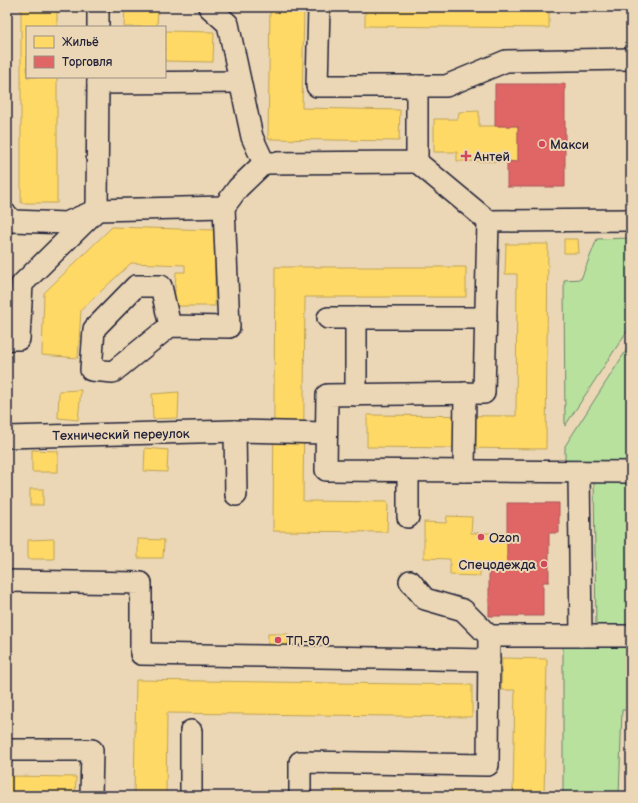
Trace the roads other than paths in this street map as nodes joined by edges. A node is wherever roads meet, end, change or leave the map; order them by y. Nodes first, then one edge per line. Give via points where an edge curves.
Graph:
1 (98, 7) edge
2 (209, 7) edge
3 (319, 7) edge
4 (98, 26) edge
5 (631, 60) edge
6 (98, 80) edge
7 (240, 82) junction
8 (417, 86) junction
9 (417, 162) junction
10 (264, 163) junction
11 (224, 207) junction
12 (97, 210) junction
13 (7, 215) edge
14 (631, 220) edge
15 (488, 221) junction
16 (328, 318) dead end
17 (356, 318) junction
18 (486, 318) junction
19 (170, 326) dead end
20 (7, 339) edge
21 (465, 393) junction
22 (356, 395) junction
23 (235, 432) junction
24 (326, 433) junction
25 (7, 437) edge
26 (408, 471) junction
27 (464, 471) junction
28 (579, 472) junction
29 (631, 472) edge
30 (236, 495) dead end
31 (408, 517) dead end
32 (7, 581) edge
33 (410, 581) dead end
34 (489, 636) junction
35 (581, 636) junction
36 (631, 636) edge
37 (489, 660) junction
38 (192, 731) dead end
39 (7, 750) edge
40 (91, 796) edge
41 (191, 796) edge
42 (300, 796) edge

1 - 4 street
2 - 7 street via 228,24
3 - 8 street via 317,86
5 - 8 street via 506,61 446,86
6 - 7 street
6 - 12 street
7 - 10 street via 252,137
8 - 9 street
9 - 10 street
9 - 15 street
10 - 11 street via 238,188
11 - 12 street
11 - 19 street via 229,328
12 - 13 street via 66,223 13,221
12 - 20 street via 22,284 19,339
14 - 15 street
15 - 18 street
16 - 17 street
17 - 18 street
17 - 22 street
18 - 21 street via 484,393
21 - 22 street
21 - 27 street
22 - 24 street via 327,395
23 - 24 street, Технический переулок
23 - 25 street, Технический переулок
23 - 30 street
24 - 26 street via 326,470
26 - 27 street
26 - 31 street
27 - 28 street
28 - 29 street
28 - 35 street
32 - 37 street via 141,583 141,654
33 - 34 street via 425,599 463,610
34 - 35 street
34 - 37 street
35 - 36 street
37 - 42 street via 488,765 300,762
38 - 41 street
39 - 40 street via 92,750

